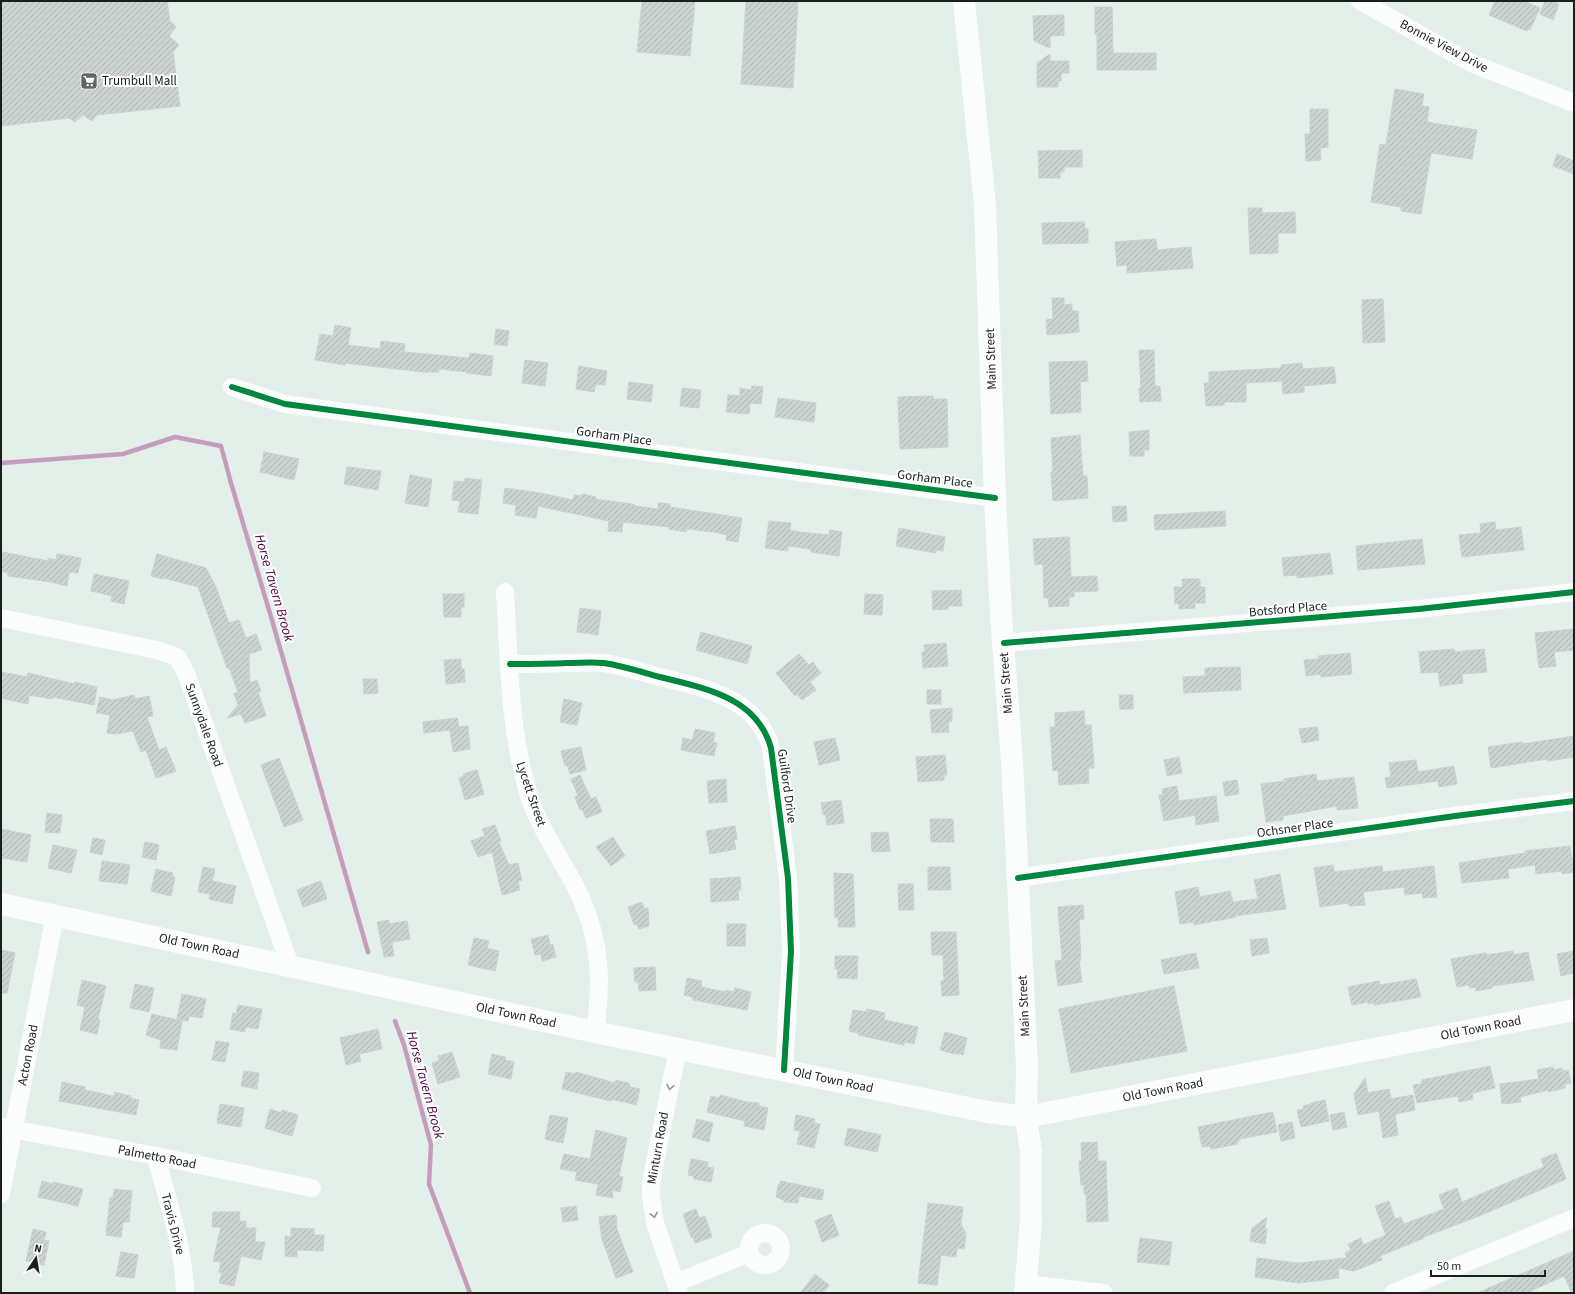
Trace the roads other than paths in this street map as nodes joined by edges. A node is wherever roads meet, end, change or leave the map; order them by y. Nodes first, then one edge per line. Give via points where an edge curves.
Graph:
1 (964, 1) edge
2 (1360, 1) edge
3 (1574, 103) edge
4 (232, 386) dead end
5 (995, 498) junction
6 (505, 592) dead end
7 (1574, 592) edge
8 (1, 618) edge
9 (1004, 643) junction
10 (510, 664) junction
11 (1574, 801) edge
12 (1018, 878) junction
13 (1, 904) edge
14 (55, 915) junction
15 (290, 965) junction
16 (1574, 1010) edge
17 (595, 1032) junction
18 (678, 1049) junction
19 (784, 1070) junction
20 (1026, 1117) junction
21 (7, 1128) edge
22 (156, 1156) junction
23 (312, 1188) dead end
24 (1, 1194) edge
25 (1574, 1218) edge
26 (749, 1253) dead end
27 (677, 1288) edge
28 (1025, 1288) edge
29 (185, 1293) edge
30 (1104, 1293) edge
31 (1393, 1293) edge

1 - 5 main road, Main Street via 985,205
2 - 3 street, Bonnie View Drive via 1471,63
4 - 5 street, Gorham Place via 285,404
5 - 9 main road, Main Street
6 - 10 street, Lycett Street
7 - 9 street, Botsford Place via 1419,609
8 - 15 street, Sunnydale Road via 157,650 177,657 186,673
9 - 12 main road, Main Street
10 - 17 street, Lycett Street via 513,722 529,796 537,818 580,897 595,937 599,1003
10 - 19 street, Guilford Drive via 604,663 707,689 733,700 759,721 768,735 771,748 788,878 791,951
11 - 12 street, Ochsner Place
12 - 20 main road, Main Street via 1027,1066
13 - 14 main road, Old Town Road
14 - 15 main road, Old Town Road
14 - 21 street, Acton Road
15 - 17 main road, Old Town Road
16 - 20 main road, Old Town Road
17 - 18 main road, Old Town Road
18 - 19 main road, Old Town Road
18 -> 27 street, Minturn Road via 651,1183 655,1224
19 - 20 main road, Old Town Road via 988,1112
20 - 28 main road, Main Street via 1031,1190
21 - 22 street, Palmetto Road
21 - 24 street, Acton Road
22 - 23 street, Palmetto Road
22 - 29 street, Travis Drive via 178,1241
25 - 31 street
26 - 27 street
28 - 30 street

